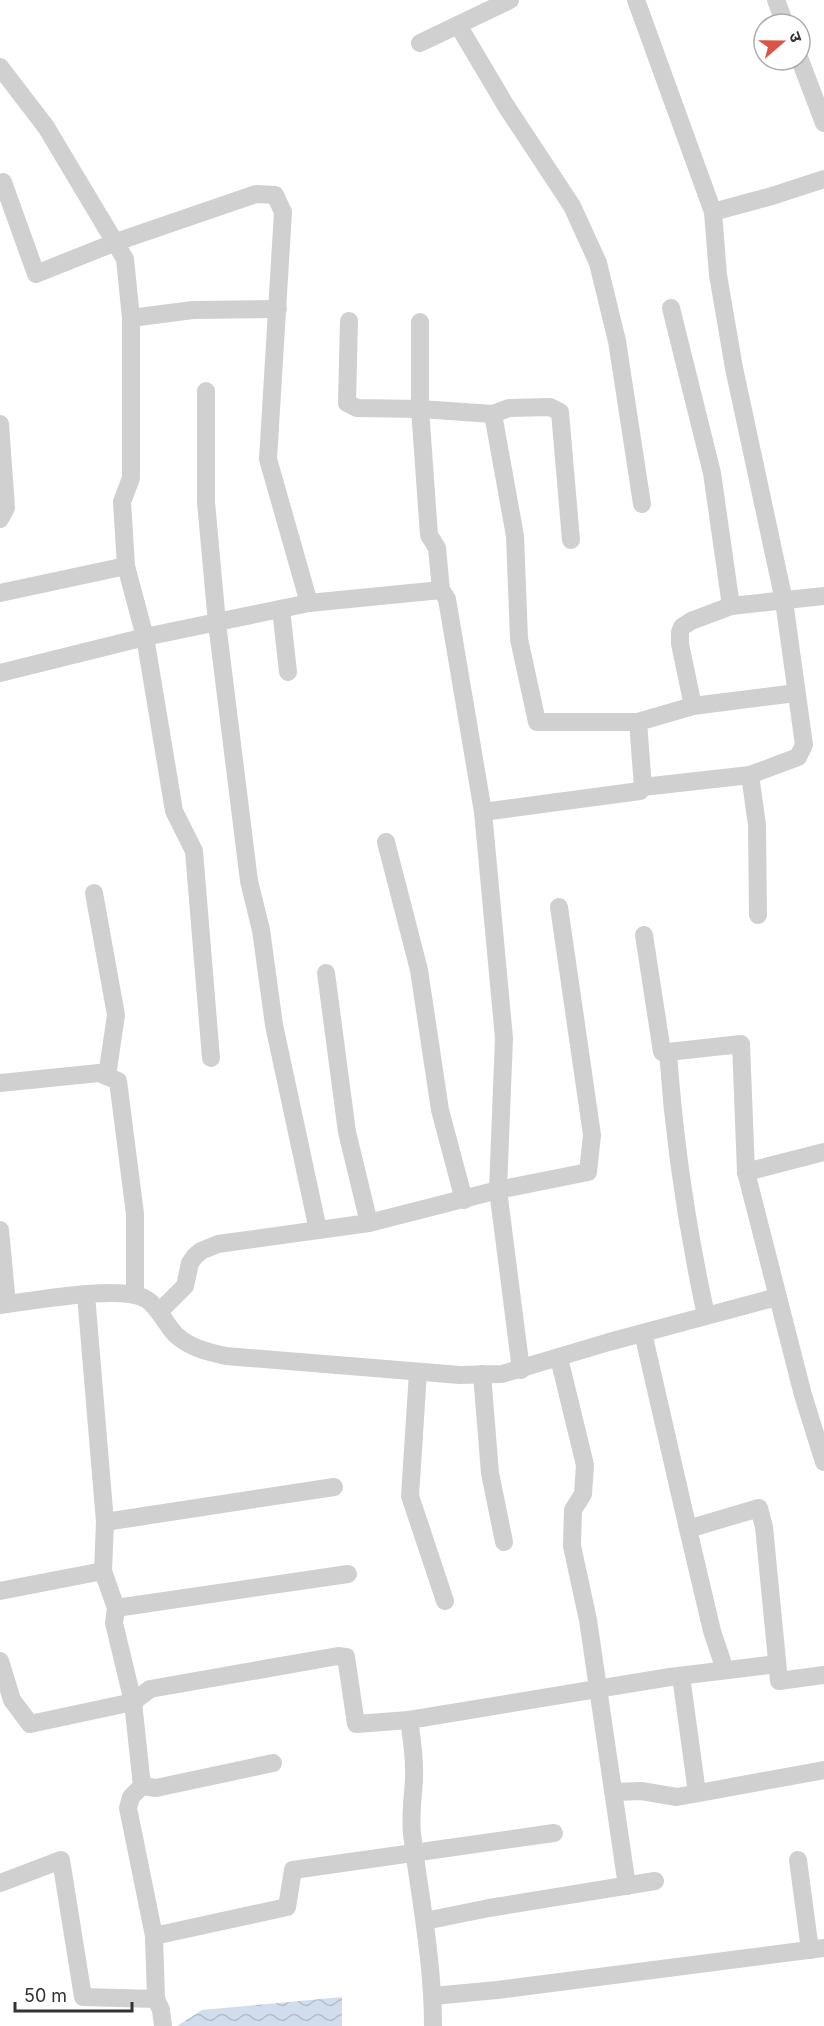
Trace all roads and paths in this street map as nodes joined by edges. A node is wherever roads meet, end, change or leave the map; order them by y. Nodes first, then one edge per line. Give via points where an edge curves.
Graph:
1 (510, 0) edge
2 (636, 0) edge
3 (458, 25) junction
4 (420, 43) dead end
5 (0, 67) edge
6 (805, 72) edge
7 (824, 123) edge
8 (824, 179) edge
9 (0, 183) edge
10 (713, 212) junction
11 (116, 242) junction
12 (671, 308) dead end
13 (278, 309) junction
14 (131, 318) junction
15 (349, 321) dead end
16 (420, 322) dead end
17 (206, 391) dead end
18 (420, 409) junction
19 (493, 414) junction
20 (0, 424) edge
21 (642, 504) dead end
22 (0, 519) edge
23 (571, 540) dead end
24 (126, 566) junction
25 (441, 590) junction
26 (0, 592) edge
27 (824, 596) edge
28 (784, 601) junction
29 (309, 603) junction
30 (731, 606) junction
31 (281, 609) junction
32 (217, 623) junction
33 (145, 637) junction
34 (288, 672) dead end
35 (0, 673) edge
36 (796, 693) junction
37 (693, 706) junction
38 (638, 722) junction
39 (750, 775) junction
40 (643, 787) junction
41 (483, 812) junction
42 (386, 842) dead end
43 (94, 892) dead end
44 (559, 907) dead end
45 (758, 915) dead end
46 (644, 936) dead end
47 (326, 973) dead end
48 (668, 1052) junction
49 (211, 1058) dead end
50 (107, 1076) junction
51 (0, 1083) edge
52 (824, 1152) edge
53 (746, 1172) junction
54 (498, 1190) junction
55 (464, 1200) junction
56 (369, 1223) junction
57 (0, 1230) edge
58 (318, 1230) junction
59 (135, 1293) junction
60 (86, 1295) junction
61 (777, 1297) junction
62 (3, 1305) edge
63 (159, 1312) junction
64 (706, 1315) junction
65 (643, 1333) junction
66 (559, 1358) junction
67 (521, 1370) junction
68 (418, 1372) junction
69 (482, 1374) junction
70 (821, 1443) edge
71 (824, 1462) edge
72 (334, 1487) dead end
73 (105, 1522) junction
74 (688, 1529) junction
75 (504, 1542) dead end
76 (103, 1571) junction
77 (348, 1574) dead end
78 (0, 1591) edge
79 (445, 1601) dead end
80 (116, 1608) junction
81 (0, 1661) edge
82 (777, 1664) junction
83 (725, 1670) junction
84 (824, 1675) edge
85 (681, 1676) junction
86 (598, 1690) junction
87 (134, 1702) junction
88 (6, 1703) edge
89 (409, 1720) junction
90 (273, 1763) dead end
91 (824, 1770) edge
92 (142, 1786) junction
93 (614, 1792) junction
94 (697, 1793) junction
95 (554, 1833) dead end
96 (415, 1853) junction
97 (798, 1860) dead end
98 (655, 1881) dead end
99 (0, 1883) edge
100 (627, 1886) junction
101 (425, 1921) junction
102 (154, 1936) junction
103 (817, 1949) edge
104 (433, 1995) junction
105 (156, 1999) junction
106 (163, 2026) edge
107 (433, 2026) edge

1 - 3 street
2 - 10 street
3 - 4 street
3 - 21 street via 572,206 598,263 617,341
5 - 11 street via 46,127
6 - 7 street
8 - 10 street
9 - 11 street via 3,182 36,274
10 - 28 street via 718,275 734,368
11 - 13 street via 256,194 275,195 283,212
11 - 14 street via 125,259
12 - 30 street via 712,473
13 - 14 street via 193,310
13 - 29 street via 268,459
14 - 24 street via 131,478 122,502
15 - 18 street via 347,403 357,408
16 - 18 street
17 - 32 street via 206,502
18 - 19 street
18 - 25 street via 429,534 437,549
19 - 23 street via 509,408 550,407 560,412
19 - 38 street via 515,536 519,639 537,722
20 - 22 street via 6,508
24 - 26 street
24 - 33 street
25 - 29 street
25 - 41 street via 447,599
27 - 28 street
28 - 30 street
28 - 36 street
29 - 31 street
30 - 37 street via 691,621 680,632
31 - 32 street
31 - 34 street
32 - 33 street
32 - 58 street via 249,881 261,930 274,1024
33 - 35 street
33 - 49 street via 174,811 194,851
36 - 37 street
36 - 39 street via 804,745 798,757
37 - 38 street
38 - 40 street
39 - 40 street
39 - 45 street via 757,825
40 - 41 street via 640,791
41 - 54 street via 504,1038
42 - 55 street via 419,970 440,1110
43 - 50 street via 116,1015
44 - 54 street via 592,1135 588,1173
46 - 48 street via 662,1053
47 - 56 street via 347,1132
48 - 53 street via 741,1044
48 - 64 street via 676,1145
50 - 51 street via 99,1073
50 - 59 street via 117,1081 135,1214
52 - 53 street
53 - 61 street
54 - 55 street
54 - 67 street
55 - 56 street
56 - 58 street
57 - 62 street
58 - 63 street via 218,1244 201,1251 190,1263 185,1286
59 - 60 street
59 - 63 street via 149,1300
60 - 62 street
60 - 73 street
61 - 64 street
61 - 70 street
63 - 68 street via 176,1335 197,1349 226,1356
64 - 65 street
65 - 66 street
65 - 74 street
66 - 67 street
66 - 86 street via 585,1465 584,1494 573,1510 572,1546
67 - 69 street
68 - 69 street
68 - 79 street via 410,1496
69 - 75 street via 490,1473
70 - 71 street
72 - 73 street
73 - 76 street
74 - 82 street via 759,1508
74 - 83 street
76 - 78 street
76 - 80 street
77 - 80 street
80 - 87 street via 114,1623
81 - 88 street
82 - 83 street
82 - 84 street via 779,1681
83 - 85 street
85 - 86 street
85 - 94 street
86 - 89 street
86 - 93 street
87 - 88 street via 30,1724
87 - 89 street via 150,1689 338,1656 346,1657 356,1724
87 - 92 street
89 - 96 street via 414,1780 410,1810
90 - 92 street via 156,1788
91 - 94 street
92 - 102 street via 131,1797 128,1808
93 - 94 street via 641,1791 677,1797
93 - 100 street
95 - 96 street
96 - 101 street
96 - 102 street via 293,1870 287,1907
97 - 103 street
98 - 100 street
99 - 105 street via 61,1860 83,1997
100 - 101 street
101 - 104 street
102 - 105 street
103 - 104 street
104 - 107 street
105 - 106 street

